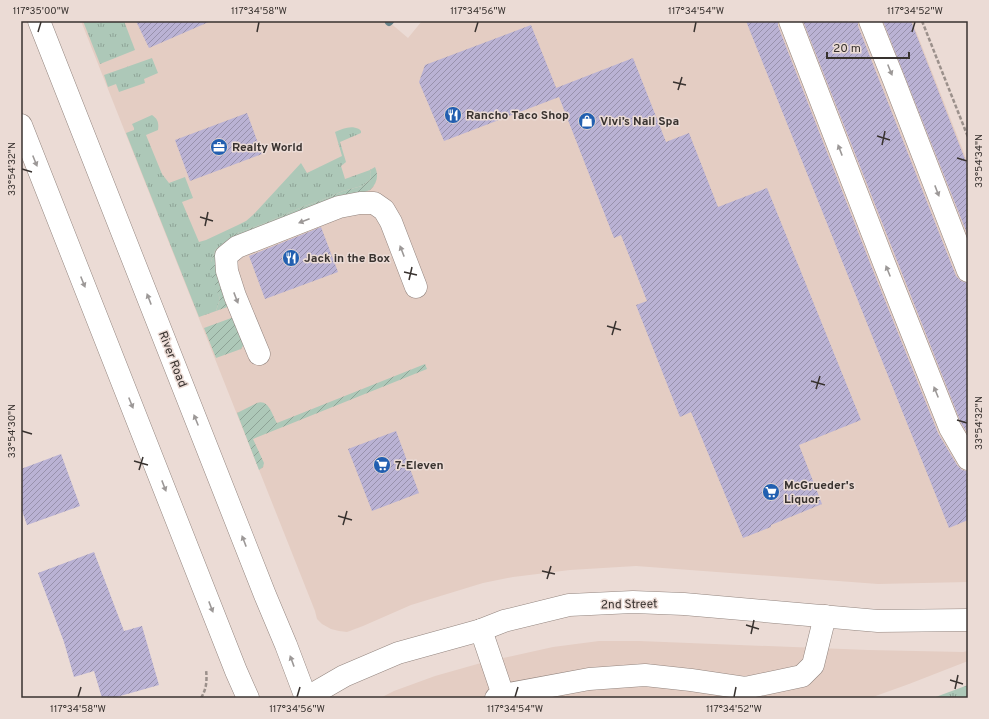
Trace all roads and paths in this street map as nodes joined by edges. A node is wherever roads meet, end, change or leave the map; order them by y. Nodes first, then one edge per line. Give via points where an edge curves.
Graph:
1 (39, 21) edge
2 (790, 21) edge
3 (870, 21) edge
4 (922, 21) edge
5 (21, 125) edge
6 (968, 137) edge
7 (968, 271) edge
8 (416, 287) dead end
9 (259, 354) dead end
10 (968, 459) edge
11 (825, 616) junction
12 (968, 620) edge
13 (481, 630) junction
14 (205, 691) dead end
15 (500, 697) edge
16 (201, 698) edge
17 (248, 698) edge
18 (306, 698) edge

18 -> 1 main road, River Road
10 -> 2 main road via 950,428
3 -> 7 main road
4 - 6 path
5 -> 17 main road
8 -> 9 main road via 391,222 384,210 374,203 339,207 237,247 226,256 227,271
11 - 12 main road, 2nd Street via 878,621
11 - 13 main road, 2nd Street via 633,602 569,605
11 - 15 main road via 813,665 802,676 745,688 645,675 589,679
13 - 15 main road
13 - 18 main road, 2nd Street via 398,653 344,676
14 - 16 path

